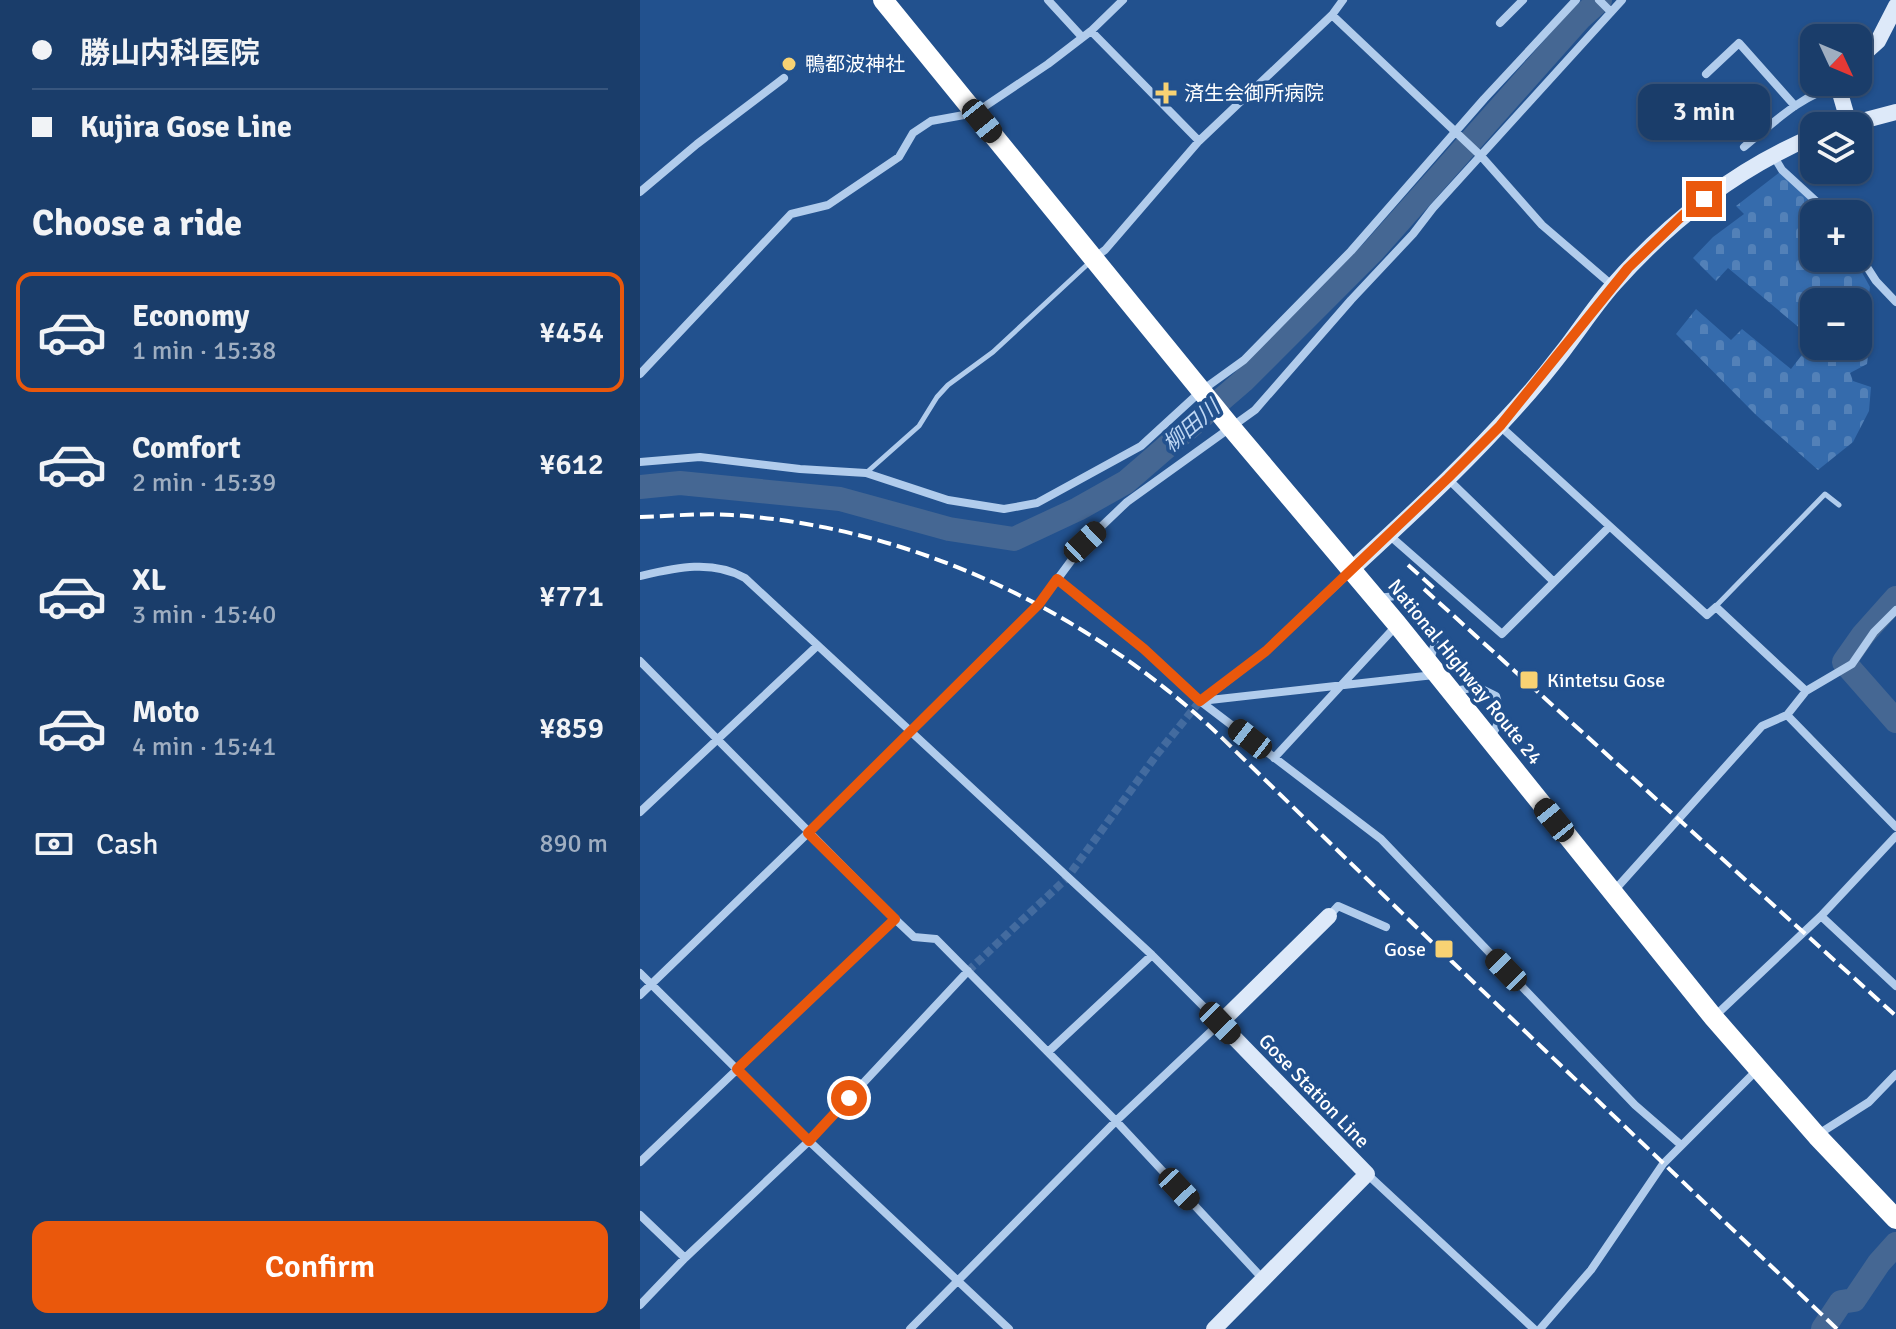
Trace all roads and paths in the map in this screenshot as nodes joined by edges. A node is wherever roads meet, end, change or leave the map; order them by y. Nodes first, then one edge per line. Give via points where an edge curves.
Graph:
1 (883, 0) edge
2 (1048, 0) edge
3 (1123, 0) edge
4 (1343, 0) edge
5 (1523, 0) edge
6 (1576, 0) edge
7 (1599, 0) edge
8 (1622, 0) edge
9 (1896, 6) edge
10 (1610, 11) junction
11 (1332, 15) junction
12 (1500, 23) dead end
13 (1086, 34) junction
14 (1872, 46) edge
15 (1706, 74) dead end
16 (784, 78) dead end
17 (1810, 96) edge
18 (1795, 106) junction
19 (1896, 112) edge
20 (975, 113) junction
21 (1872, 118) edge
22 (1456, 131) junction
23 (1199, 141) junction
24 (1800, 142) edge
25 (1744, 147) dead end
26 (1773, 154) junction
27 (1481, 156) junction
28 (640, 192) edge
29 (1815, 200) edge
30 (1094, 259) junction
31 (1870, 272) edge
32 (1613, 286) junction
33 (1896, 302) edge
34 (640, 374) edge
35 (1204, 394) junction
36 (1227, 422) junction
37 (1500, 426) junction
38 (640, 462) edge
39 (866, 473) junction
40 (1448, 478) junction
41 (1839, 505) dead end
42 (1609, 527) junction
43 (1389, 535) junction
44 (1351, 570) junction
45 (640, 576) edge
46 (1057, 579) junction
47 (1554, 582) junction
48 (1376, 598) junction
49 (1716, 607) junction
50 (1896, 610) edge
51 (1397, 624) junction
52 (817, 646) junction
53 (640, 661) edge
54 (1433, 669) junction
55 (1340, 685) junction
56 (1806, 691) junction
57 (1452, 692) junction
58 (1200, 701) junction
59 (1787, 715) junction
60 (909, 731) junction
61 (1488, 738) junction
62 (719, 740) junction
63 (1274, 758) junction
64 (640, 812) edge
65 (1896, 827) edge
66 (808, 833) junction
67 (1896, 836) edge
68 (1613, 893) junction
69 (1329, 916) joint
70 (1821, 916) junction
71 (895, 919) junction
72 (1386, 927) dead end
73 (1152, 955) junction
74 (968, 971) junction
75 (640, 973) edge
76 (651, 984) junction
77 (1896, 986) edge
78 (640, 995) edge
79 (1714, 1018) junction
80 (1220, 1023) junction
81 (1048, 1052) junction
82 (737, 1069) junction
83 (1758, 1070) junction
84 (1896, 1074) edge
85 (1116, 1121) junction
86 (1817, 1136) junction
87 (809, 1141) junction
88 (1681, 1145) junction
89 (640, 1162) edge
90 (1367, 1174) junction
91 (640, 1215) edge
92 (1896, 1219) edge
93 (685, 1258) junction
94 (1263, 1279) junction
95 (958, 1281) junction
96 (640, 1305) edge
97 (1523, 1319) junction
98 (910, 1329) edge
99 (1009, 1329) edge
100 (1214, 1329) edge
101 (1514, 1329) edge
102 (1537, 1329) edge

1 - 20 highway, National Highway Route 24
2 - 13 street
3 - 13 street
4 - 11 street
5 - 12 street
6 - 22 street
7 - 10 street
8 - 10 street
9 - 14 main road
10 - 27 street
11 - 22 street
11 - 23 street
13 - 20 street
13 - 23 street
15 - 18 street via 1739,43
16 - 28 street
17 - 18 street
18 - 25 street
19 - 21 main road
20 - 30 highway, National Highway Route 24
20 - 34 street via 931,121 913,133 899,157 828,205 791,214
22 - 27 street
22 - 35 street via 1351,251
23 - 30 street
24 - 26 main road
26 - 29 street via 1782,170
26 - 32 main road via 1683,215
27 - 32 street via 1542,225
27 - 36 street via 1255,410
30 - 35 highway, National Highway Route 24
30 - 39 lane via 993,352 948,385 919,426
31 - 33 street
32 - 37 main road
35 - 36 highway, National Highway Route 24
35 - 39 street via 1141,446 1037,503 1004,509 948,500
36 - 44 highway, National Highway Route 24
36 - 46 street via 1127,502 1085,542
37 - 40 main road
37 - 42 street
38 - 39 street via 700,457
40 - 43 main road
40 - 47 street
41 - 49 lane via 1825,494
42 - 47 street
42 - 49 street via 1707,615
43 - 44 main road
43 - 47 street via 1502,634
44 - 48 highway, National Highway Route 24
44 - 58 street via 1266,651
45 - 52 street via 694,565 737,573
46 - 58 street
46 - 60 street via 1039,604
48 - 51 highway, National Highway Route 24
48 - 54 street via 1397,596 1435,643
49 - 56 street
50 - 56 street via 1852,664
51 - 54 highway, National Highway Route 24
51 - 55 street
52 - 60 street
52 - 62 street
53 - 62 street
54 - 55 street
54 - 57 highway, National Highway Route 24
55 - 58 street
55 - 63 street
56 - 59 street
57 - 61 highway, National Highway Route 24
57 - 61 street via 1478,687 1496,696 1501,712
58 - 63 street
59 - 65 street
59 - 68 street via 1762,726
60 - 66 street
60 - 73 street
61 - 68 highway, National Highway Route 24
62 - 64 street
62 - 66 street
63 - 88 street via 1381,839 1635,1105
66 - 71 street
66 - 76 street
67 - 70 street
68 - 79 highway, National Highway Route 24
69 - 72 street via 1338,906
69 - 80 main road
70 - 77 street
70 - 79 street
71 - 74 street via 914,937 936,939
71 - 82 street
73 - 80 street
73 - 81 street
74 - 81 street
74 - 87 street
75 - 76 street
76 - 78 street
76 - 82 street
79 - 83 highway, National Highway Route 24
80 - 85 street
80 - 90 main road, Gose Station Line
81 - 85 street
82 - 87 street
82 - 89 street
83 - 86 highway, National Highway Route 24
83 - 88 street
84 - 86 street via 1869,1102
85 - 94 street
85 - 95 street
86 - 92 highway, National Highway Route 24
87 - 93 street
87 - 95 street
88 - 102 street via 1591,1270
90 - 94 main road, Gose Station Line
90 - 97 street
91 - 93 street
93 - 96 street
94 - 100 main road, Gose Station Line
95 - 98 street
95 - 99 street
97 - 101 street
97 - 102 street

